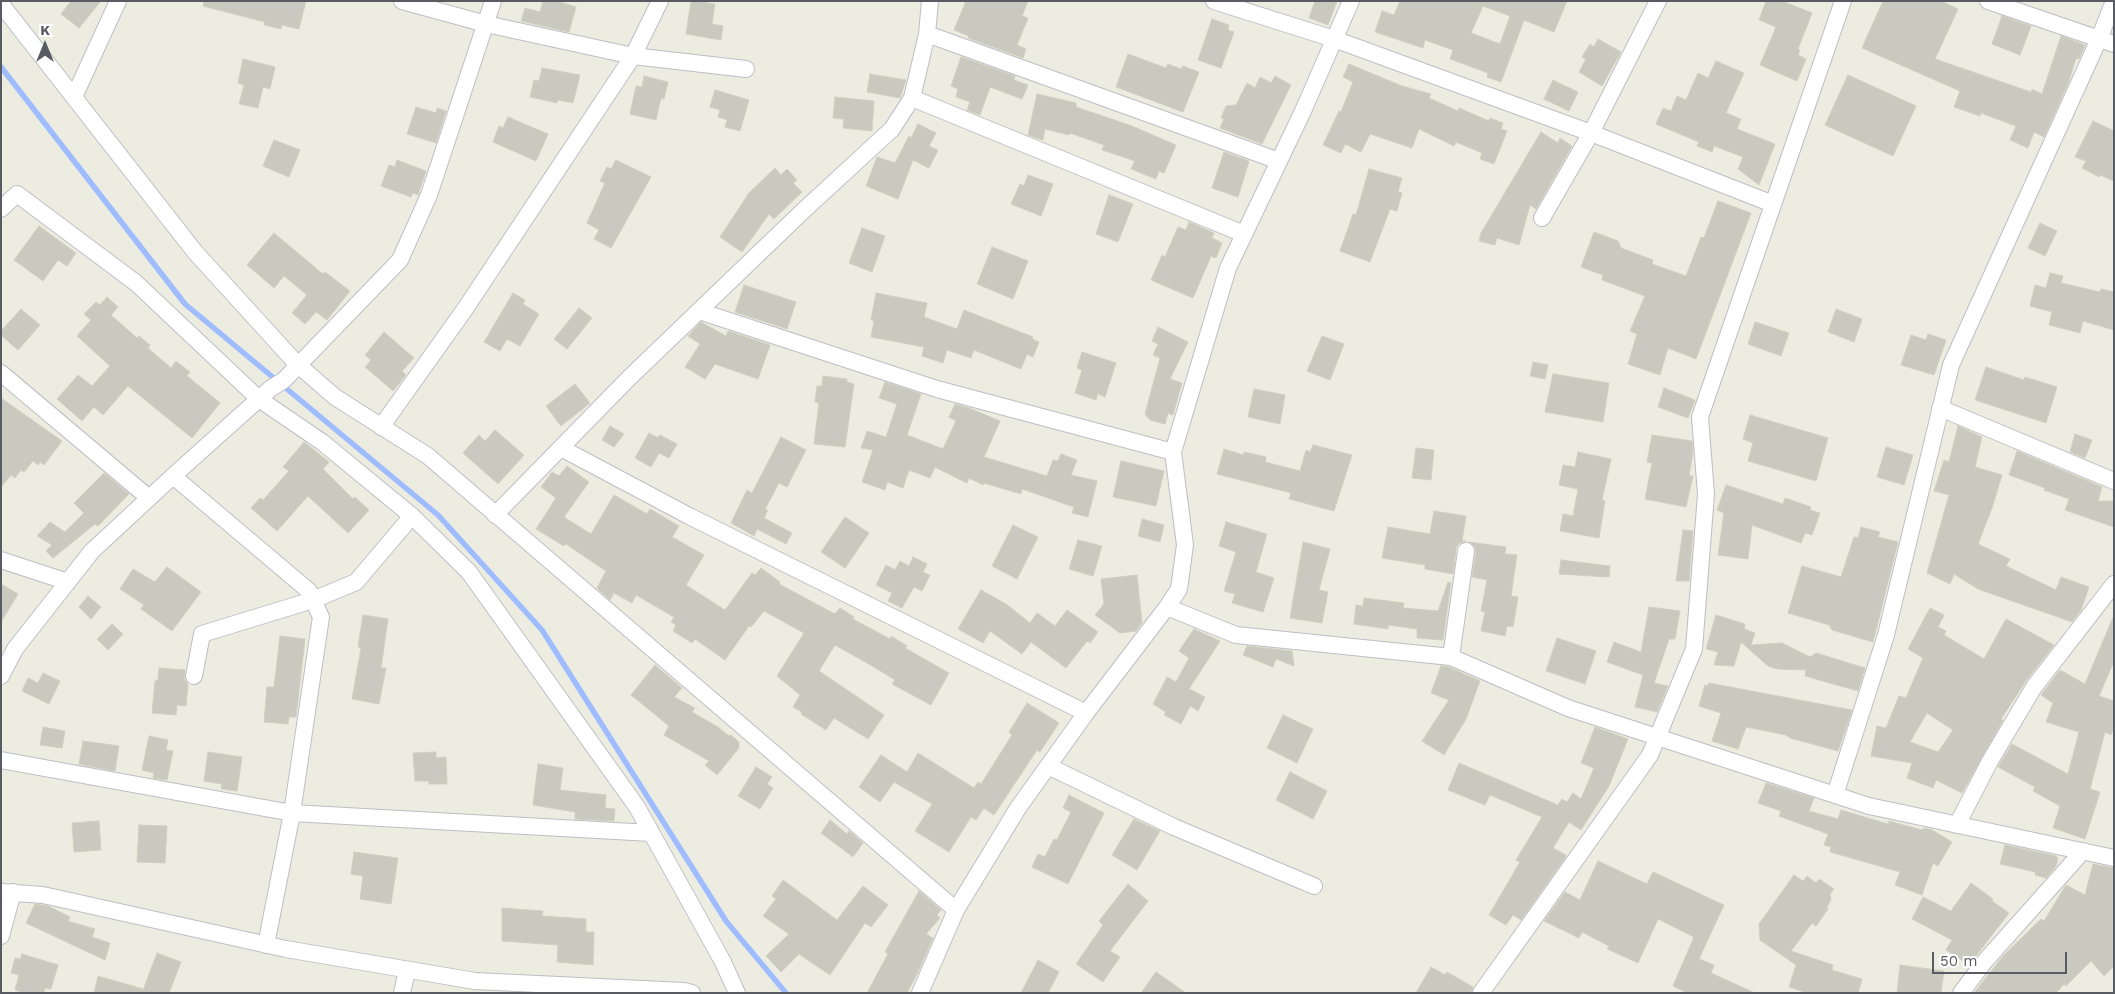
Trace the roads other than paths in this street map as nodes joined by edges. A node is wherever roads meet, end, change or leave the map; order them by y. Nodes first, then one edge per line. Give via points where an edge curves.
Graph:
1 (118, 1) edge
2 (402, 1) edge
3 (493, 1) edge
4 (660, 1) edge
5 (930, 1) edge
6 (1214, 1) edge
7 (1351, 1) edge
8 (1843, 1) edge
9 (1988, 1) edge
10 (2114, 1) edge
11 (1653, 3) edge
12 (1, 4) edge
13 (486, 24) junction
14 (927, 34) junction
15 (1334, 39) junction
16 (2106, 41) edge
17 (633, 56) junction
18 (746, 69) dead end
19 (74, 97) junction
20 (912, 98) junction
21 (1591, 133) junction
22 (1279, 162) junction
23 (1773, 204) junction
24 (1, 209) edge
25 (1542, 218) dead end
26 (1244, 234) junction
27 (699, 311) junction
28 (297, 364) junction
29 (1, 373) edge
30 (271, 389) junction
31 (1940, 408) junction
32 (381, 427) junction
33 (561, 448) junction
34 (1173, 452) junction
35 (173, 476) junction
36 (2114, 481) edge
37 (149, 498) junction
38 (496, 515) junction
39 (412, 516) junction
40 (1466, 551) dead end
41 (1, 560) edge
42 (68, 582) junction
43 (2114, 584) edge
44 (313, 600) junction
45 (1167, 607) junction
46 (1451, 657) junction
47 (1, 676) edge
48 (194, 676) dead end
49 (1086, 713) junction
50 (1657, 738) junction
51 (1, 760) edge
52 (1048, 766) junction
53 (1835, 795) junction
54 (292, 813) junction
55 (1957, 824) junction
56 (651, 833) junction
57 (2083, 852) junction
58 (2114, 858) edge
59 (1314, 886) dead end
60 (7, 892) edge
61 (956, 910) junction
62 (1, 936) edge
63 (266, 945) junction
64 (407, 970) junction
65 (402, 993) edge
66 (692, 993) edge
67 (737, 993) edge
68 (920, 993) edge
69 (1481, 993) edge
70 (1962, 993) edge

1 - 19 street
2 - 13 street
3 - 13 street
4 - 17 street
5 - 14 street
6 - 15 street
7 - 15 street
8 - 23 street
9 - 16 street
10 - 16 street
11 - 21 street
12 - 19 street
13 - 17 street
13 - 28 street via 430,195 400,260
14 - 20 street
14 - 22 street
15 - 21 street
15 - 22 street
16 - 31 street via 1951,364
17 - 18 street
17 - 32 street via 465,310
19 - 28 street via 195,252
20 - 26 street
20 - 27 street via 892,129
21 - 23 street
21 - 25 street
22 - 26 street
23 - 50 street via 1700,417 1706,494 1694,649
24 - 30 street via 17,194
26 - 34 street via 1228,268
27 - 33 street
27 - 34 street via 937,389
28 - 30 street
28 - 32 street via 335,397
29 - 37 street
30 - 35 street
30 - 39 street via 322,442
31 - 36 street
31 - 53 street via 1886,635
32 - 38 street via 428,456
33 - 38 street
33 - 49 street via 689,516
34 - 45 street via 1185,545 1179,589
35 - 37 street
35 - 44 street via 310,591
37 - 42 street via 92,551
38 - 61 street
39 - 44 street via 356,582
39 - 56 street via 469,572 636,807
40 - 46 street
41 - 42 street
42 - 47 street via 15,649
43 - 55 street via 2034,687 1990,760
44 - 48 street via 202,634
44 - 54 street via 321,617
45 - 46 street via 1236,635
45 - 49 street
46 - 50 street via 1568,708
49 - 52 street
50 - 53 street
50 - 69 street via 1650,755
51 - 54 street
52 - 59 street via 1174,827
52 - 61 street via 1018,808
53 - 55 street via 1869,806
54 - 56 street
54 - 63 street
55 - 57 street
56 - 67 street
57 - 58 street
57 - 70 street via 1985,961
60 - 62 street
60 - 63 street via 43,894
61 - 68 street
63 - 64 street
64 - 65 street
64 - 66 street via 475,981 684,990

